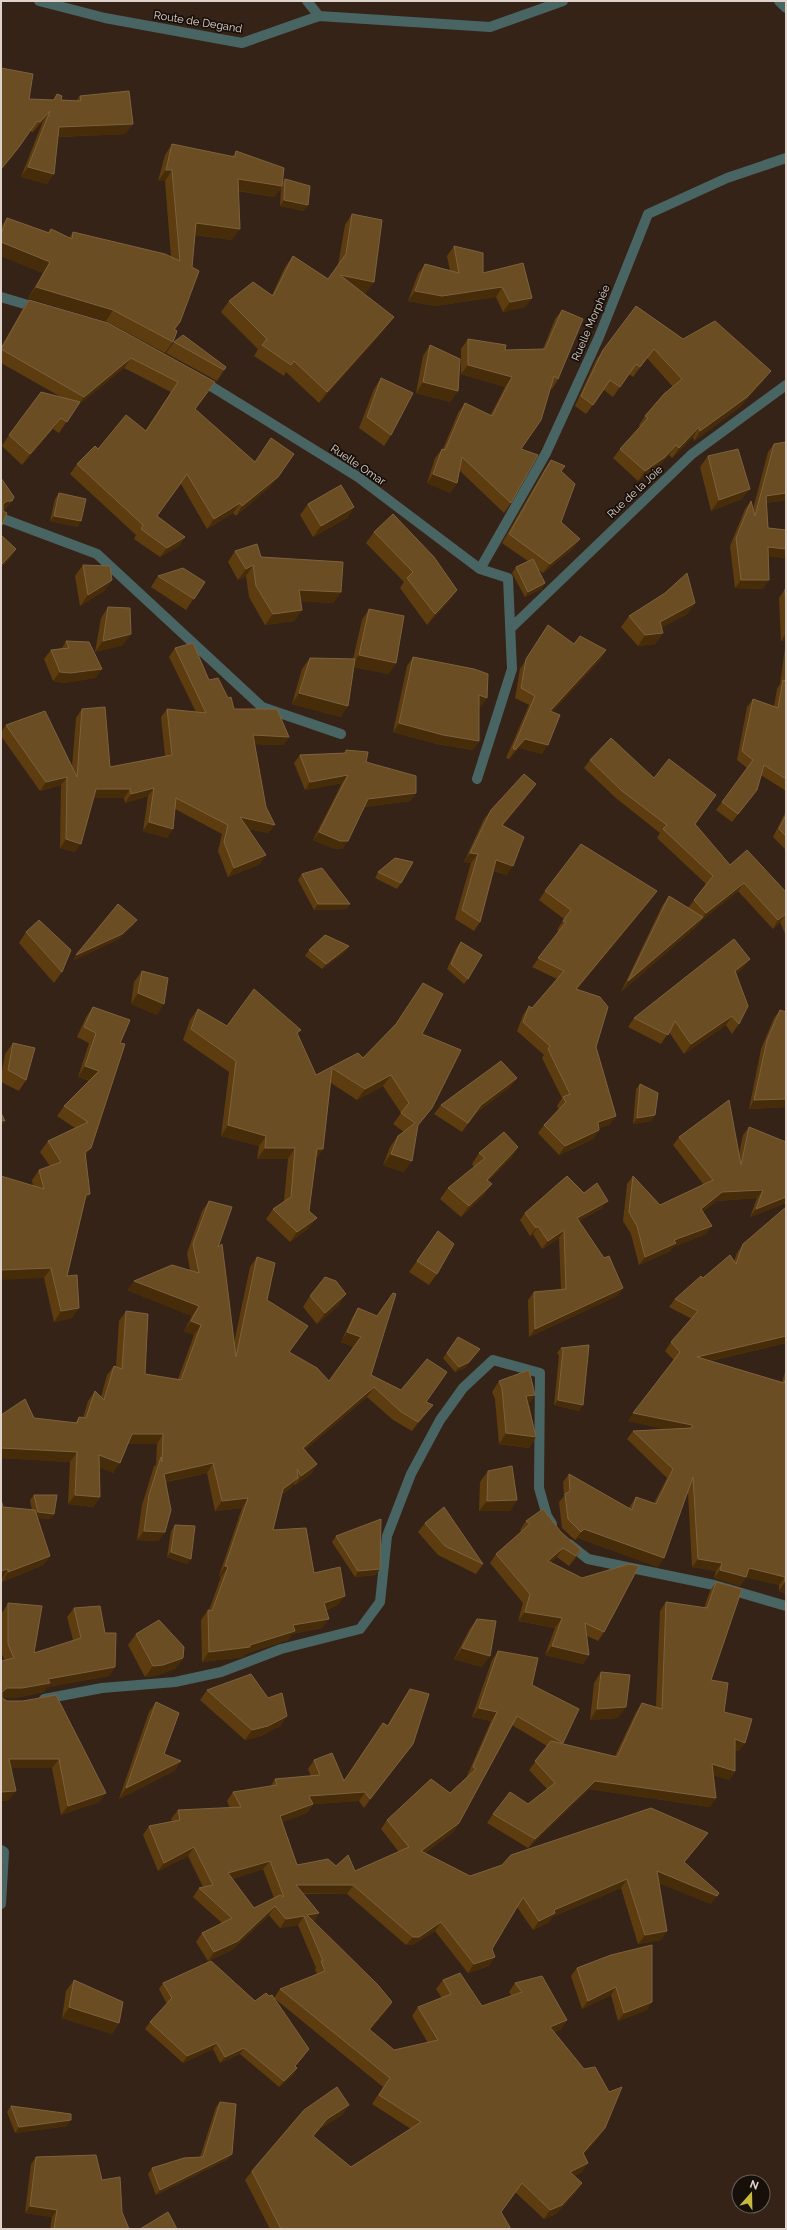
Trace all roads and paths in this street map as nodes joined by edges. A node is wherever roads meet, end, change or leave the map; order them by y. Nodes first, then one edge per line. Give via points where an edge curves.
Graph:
1 (39, 1) edge
2 (307, 1) edge
3 (563, 1) edge
4 (779, 1) edge
5 (786, 8) edge
6 (319, 16) junction
7 (786, 158) edge
8 (1, 297) edge
9 (45, 310) edge
10 (195, 377) edge
11 (786, 385) edge
12 (1, 518) edge
13 (480, 569) junction
14 (511, 628) junction
15 (341, 734) dead end
16 (477, 779) dead end
17 (786, 1606) edge
18 (32, 1702) edge
19 (1, 1850) edge
20 (1, 1904) edge

1 - 6 street, Route de Degand via 105,18 242,43
2 - 6 street
3 - 6 street, Route de Degand via 490,27
4 - 5 street
7 - 13 street, Ruelle Morphée via 727,178 648,214 599,337 546,453
8 - 9 street
10 - 13 street, Ruelle Omar via 358,477
11 - 14 street, Rue de la Joie via 692,454
12 - 15 street via 97,554 262,707
13 - 14 street, Ruelle Omar via 508,578
14 - 16 street, Ruelle Omar via 512,669
17 - 18 street via 714,1585 588,1559 559,1536 547,1516 539,1488 540,1373 493,1360 463,1388 440,1420 411,1474 387,1536 380,1602 360,1629 281,1649 221,1672 175,1682 102,1688
19 - 20 street via 4,1852

